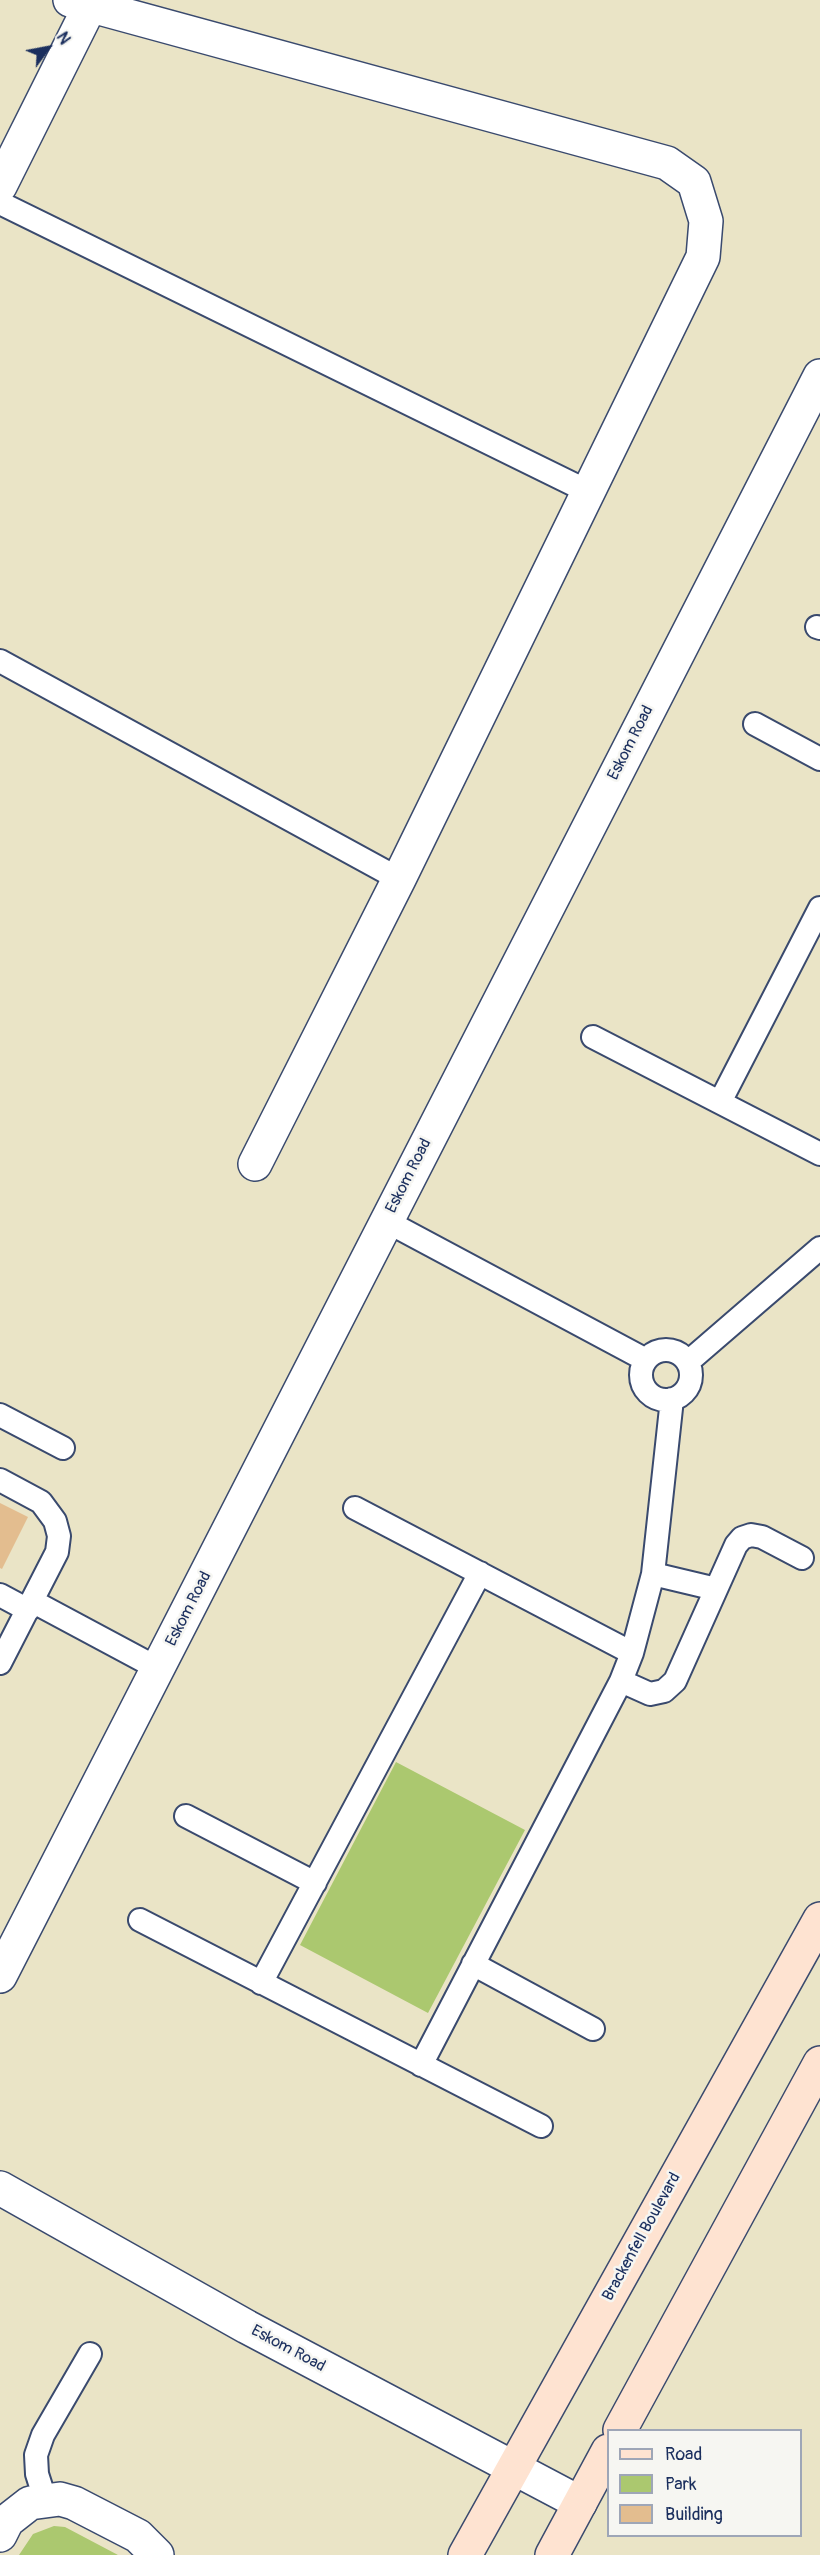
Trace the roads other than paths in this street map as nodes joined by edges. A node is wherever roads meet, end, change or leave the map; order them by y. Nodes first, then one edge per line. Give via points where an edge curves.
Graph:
1 (80, 3) edge
2 (0, 186) edge
3 (0, 203) edge
4 (820, 376) edge
5 (588, 492) junction
6 (0, 661) edge
7 (755, 724) dead end
8 (820, 759) edge
9 (399, 879) junction
10 (820, 908) edge
11 (593, 1037) dead end
12 (720, 1102) junction
13 (820, 1154) edge
14 (255, 1164) dead end
15 (386, 1221) junction
16 (820, 1248) edge
17 (646, 1360) junction
18 (688, 1362) junction
19 (672, 1399) junction
20 (0, 1415) edge
21 (63, 1448) dead end
22 (0, 1480) edge
23 (355, 1508) dead end
24 (802, 1557) dead end
25 (480, 1573) junction
26 (654, 1574) junction
27 (716, 1589) junction
28 (0, 1595) edge
29 (30, 1605) junction
30 (632, 1653) junction
31 (0, 1663) edge
32 (159, 1668) junction
33 (621, 1681) junction
34 (186, 1816) dead end
35 (315, 1883) junction
36 (820, 1919) edge
37 (140, 1920) dead end
38 (473, 1964) junction
39 (0, 1976) edge
40 (261, 1983) junction
41 (593, 2029) dead end
42 (820, 2063) edge
43 (421, 2065) junction
44 (541, 2126) dead end
45 (0, 2188) edge
46 (90, 2354) dead end
47 (621, 2429) edge
48 (607, 2455) edge
49 (513, 2468) junction
50 (45, 2499) junction
51 (580, 2503) junction
52 (0, 2535) edge
53 (156, 2555) edge
54 (465, 2555) edge
55 (552, 2555) edge

1 - 2 street
1 - 5 street via 667,163 694,182 706,221 704,257
3 - 5 lane
4 - 15 street, Eskom Road
5 - 9 street
6 - 9 lane
7 - 8 lane
9 - 14 street
10 - 12 lane
11 - 12 lane
12 - 13 lane
15 - 17 lane
15 - 32 street, Eskom Road
16 - 18 lane
17 - 18 lane via 660,1350 676,1352
17 - 19 lane via 641,1373 645,1388 656,1398
18 - 19 lane via 691,1377 686,1392
19 - 26 lane
20 - 21 lane
22 - 29 lane via 41,1502 55,1521 59,1536 57,1552
23 - 25 lane
24 - 27 lane via 751,1535 736,1545
25 - 30 lane
25 - 35 lane
26 - 27 lane
26 - 30 lane
27 - 33 lane via 670,1687 650,1694
28 - 29 lane
29 - 31 lane
29 - 32 lane
30 - 33 lane
32 - 39 street, Eskom Road
33 - 38 lane
34 - 35 lane
35 - 40 lane
36 - 49 street, Brackenfell Boulevard
37 - 40 lane
38 - 41 lane
38 - 43 lane
40 - 43 lane
42 - 47 street
43 - 44 lane
45 - 49 street, Eskom Road via 247,2327
46 - 50 lane via 43,2435 36,2455 37,2475
48 - 51 street
49 - 51 street, Eskom Road
49 - 54 street, Brackenfell Boulevard
50 - 52 street via 18,2511
50 - 53 street via 75,2503 138,2536
51 - 55 street

